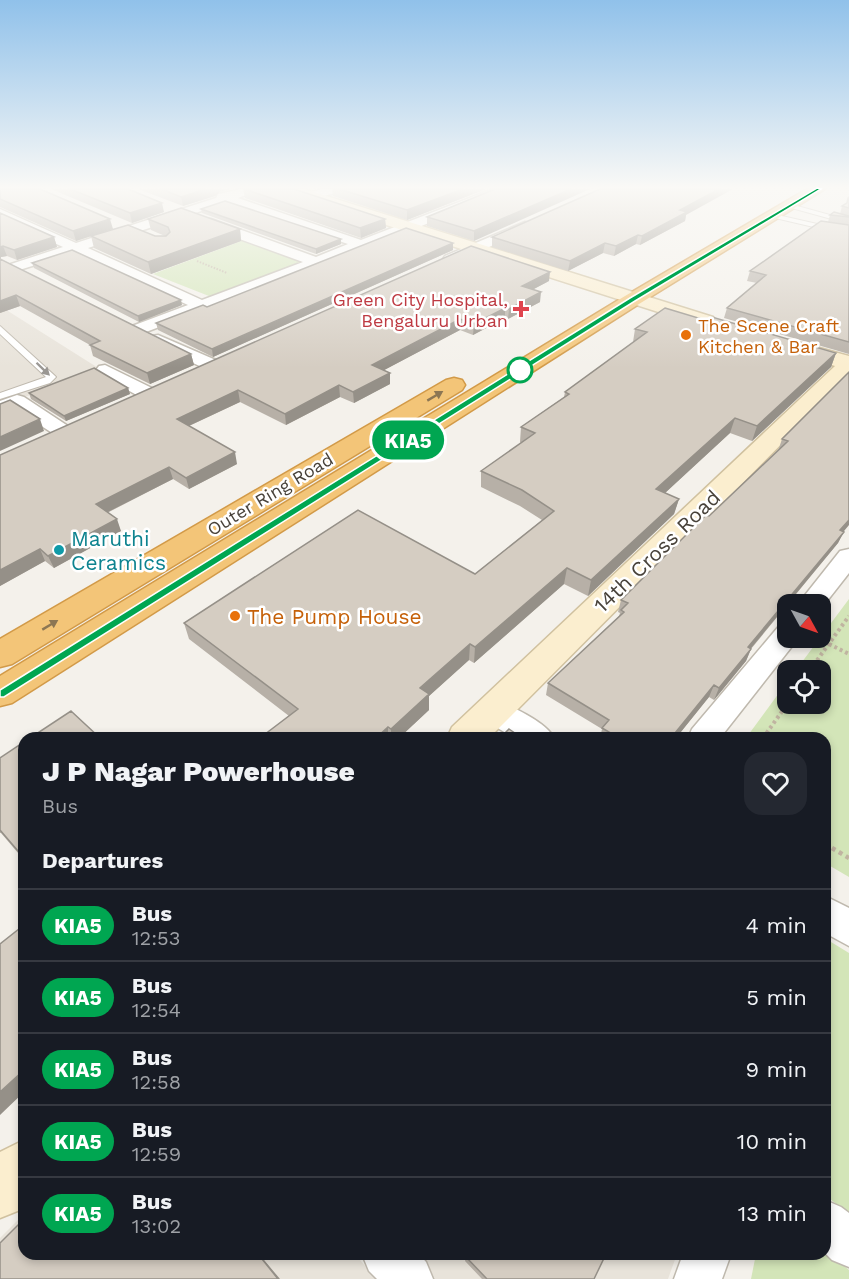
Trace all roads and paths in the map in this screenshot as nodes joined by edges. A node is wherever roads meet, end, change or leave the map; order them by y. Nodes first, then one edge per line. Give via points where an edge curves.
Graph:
1 (73, 249) edge
2 (77, 249) edge
3 (281, 249) edge
4 (353, 249) edge
5 (474, 249) joint
6 (689, 249) edge
7 (709, 249) edge
8 (0, 258) edge
9 (669, 259) dead end
10 (318, 262) junction
11 (16, 267) junction
12 (430, 268) edge
13 (36, 277) edge
14 (627, 290) junction
15 (202, 306) junction
16 (723, 326) edge
17 (0, 329) edge
18 (768, 340) edge
19 (849, 364) edge
20 (105, 370) edge
21 (191, 375) edge
22 (0, 396) edge
23 (128, 403) edge
24 (0, 408) edge
25 (43, 441) edge
26 (849, 557) edge
27 (819, 594) edge
28 (849, 616) edge
29 (831, 640) edge
30 (831, 645) edge
31 (777, 647) edge
32 (0, 654) edge
33 (849, 654) edge
34 (0, 693) edge
35 (493, 711) junction
36 (780, 714) edge
37 (471, 732) edge
38 (529, 732) edge
39 (708, 732) edge
40 (767, 732) edge
41 (831, 848) edge
42 (849, 858) edge
43 (831, 917) edge
44 (849, 928) edge
45 (18, 1173) edge
46 (0, 1190) edge
47 (831, 1228) edge
48 (849, 1243) edge
49 (392, 1260) edge
50 (705, 1260) edge
51 (409, 1279) edge
52 (699, 1279) edge

1 - 11 street
2 - 15 street
3 - 10 street
4 - 10 street
5 - 12 street
5 - 14 street
6 - 9 highway, Outer Ring Road
7 - 14 highway, Outer Ring Road
8 - 11 street
10 - 15 street
11 - 13 street
14 - 16 street
32 -> 14 highway, Outer Ring Road
14 - 34 highway, Outer Ring Road
15 - 21 street via 133,328 218,363
17 -> 22 lane via 51,377
18 - 19 street
19 - 35 street, 14th Cross Road
20 - 23 street via 155,391
24 - 25 street via 17,401 70,429
26 - 27 street
28 - 29 path
30 - 33 path
31 - 39 street
35 - 37 street, 14th Cross Road
35 - 38 street
36 - 40 path
41 - 42 path
43 - 44 street
45 - 46 street
47 - 48 street
49 - 51 street
50 - 52 street

